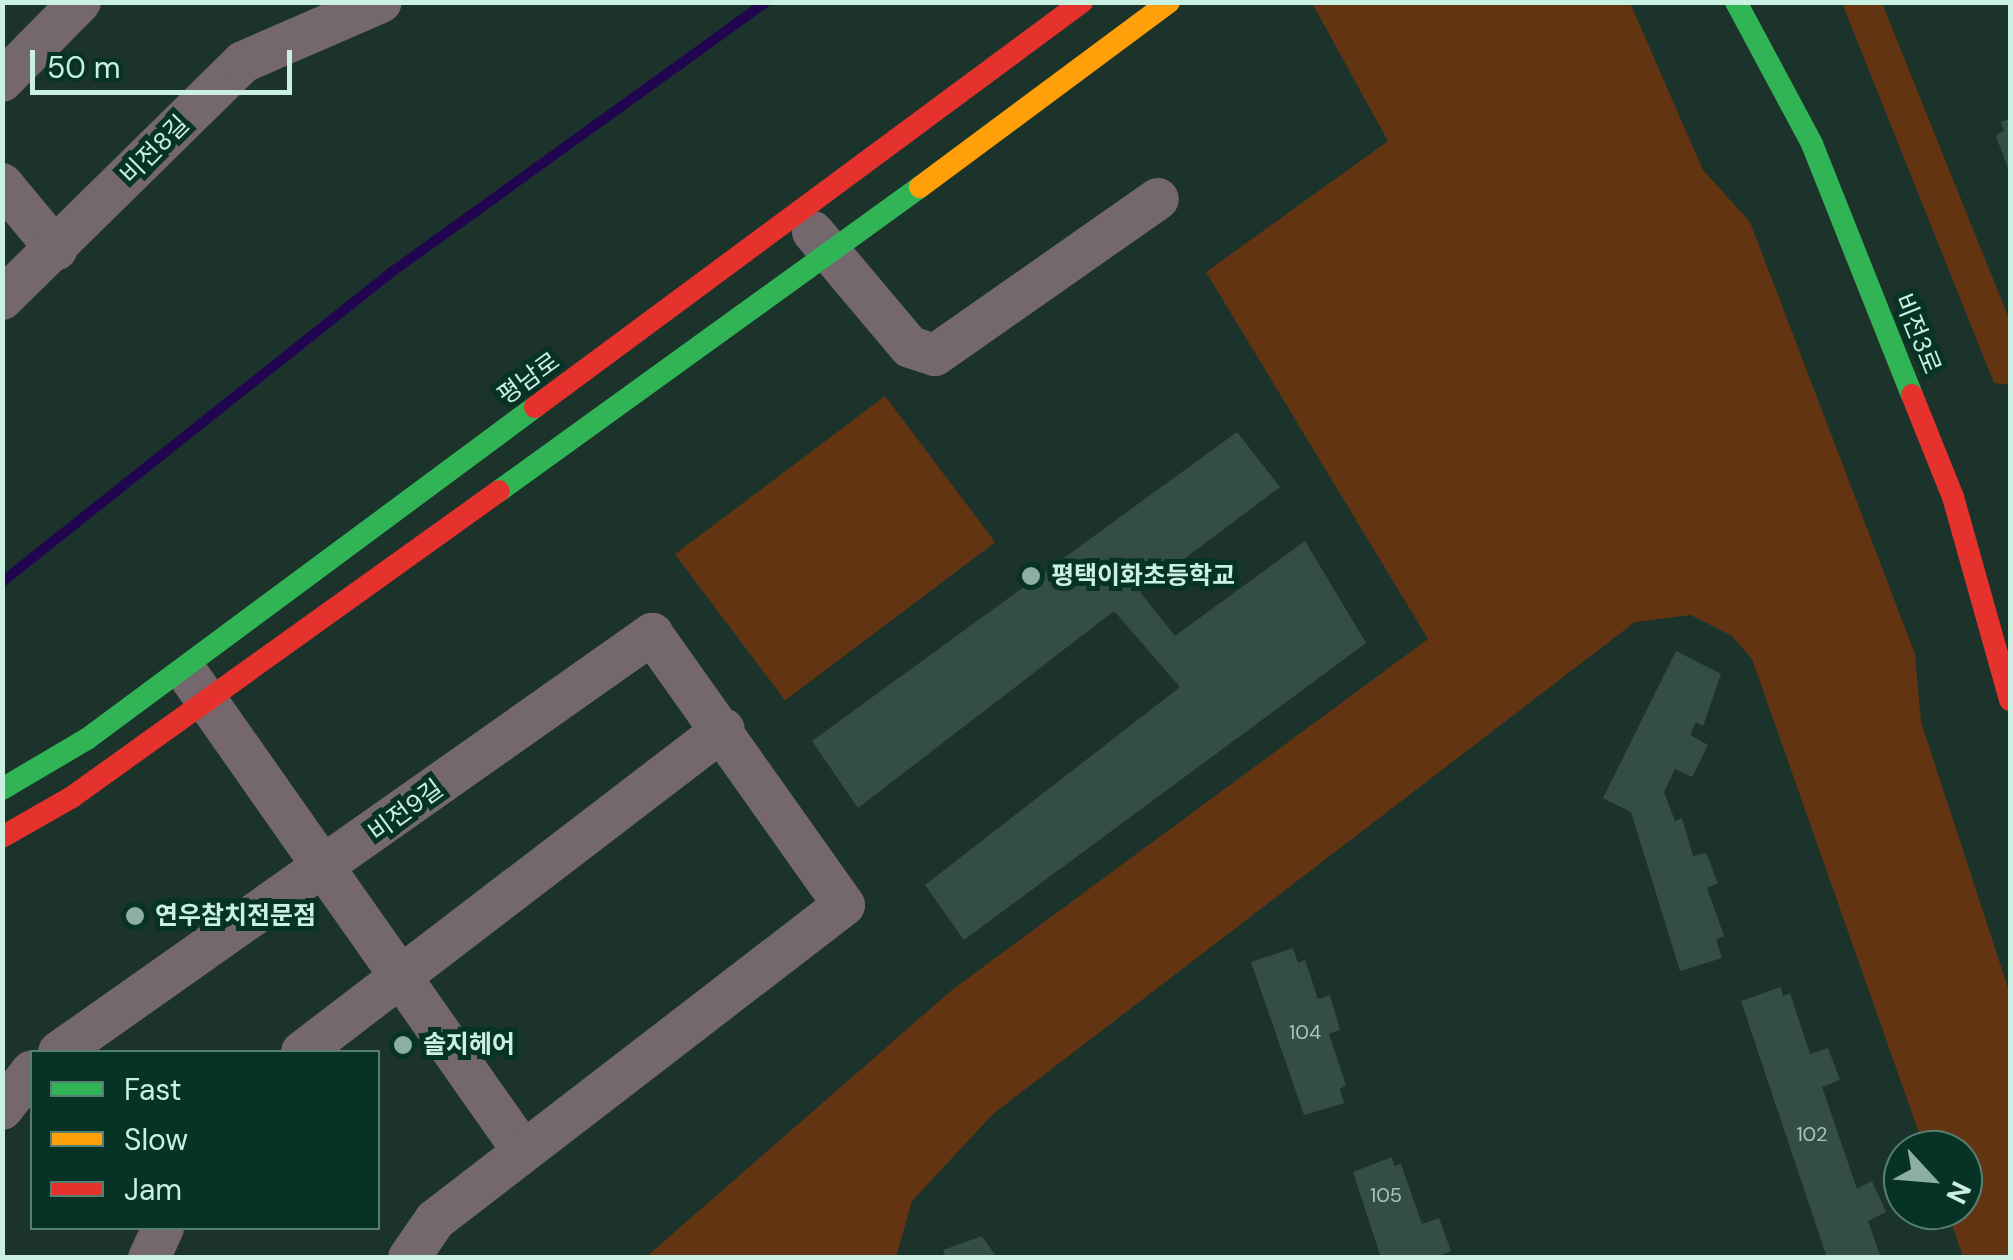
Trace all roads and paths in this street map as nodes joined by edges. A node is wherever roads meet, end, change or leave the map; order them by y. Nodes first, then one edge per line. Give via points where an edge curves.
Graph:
1 (80, 2) edge
2 (381, 2) edge
3 (1082, 2) edge
4 (1169, 2) edge
5 (1736, 2) edge
6 (2, 81) edge
7 (2, 184) edge
8 (1158, 198) dead end
9 (798, 214) junction
10 (56, 249) junction
11 (831, 254) junction
12 (2, 299) edge
13 (195, 684) junction
14 (2010, 700) edge
15 (724, 730) junction
16 (2, 789) edge
17 (2, 836) edge
18 (324, 870) junction
19 (397, 978) junction
20 (62, 1050) edge
21 (305, 1050) edge
22 (30, 1074) edge
23 (2, 1110) edge
24 (523, 1152) junction
25 (162, 1230) edge
26 (149, 1258) edge
27 (409, 1258) edge

1 - 6 street
2 - 10 street, 비전8길 via 242,62
3 - 9 street, 평남로
4 - 11 street
5 - 14 street, 비전3로 via 1812,144 1952,497
7 - 10 street
8 - 11 street via 935,355 910,347
9 - 11 street
9 - 13 street, 평남로
10 - 12 street, 비전8길
11 - 13 street
13 - 16 street, 평남로
13 - 17 street via 72,796
13 - 18 street
15 - 18 street, 비전9길 via 652,634
15 - 19 street
15 - 24 street, 비전9길 via 844,905
18 - 19 street
18 - 20 street, 비전9길
19 - 21 street
19 - 24 street
22 - 23 street
24 - 27 street, 비전9길 via 435,1220
25 - 26 street

